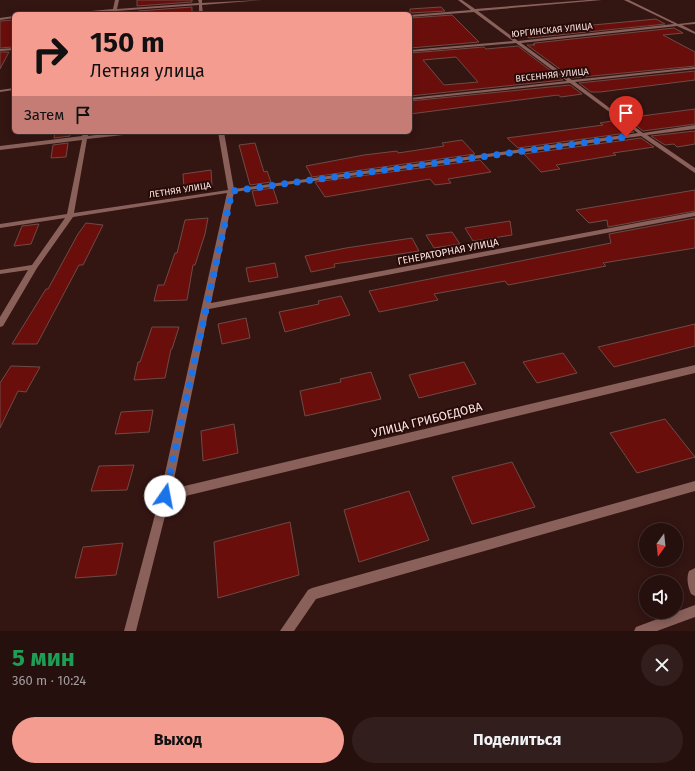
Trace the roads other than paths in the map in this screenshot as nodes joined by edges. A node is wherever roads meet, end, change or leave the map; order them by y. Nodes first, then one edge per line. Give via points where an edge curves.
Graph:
1 (117, 0) edge
2 (261, 0) edge
3 (460, 0) edge
4 (600, 0) edge
5 (626, 0) edge
6 (200, 2) edge
7 (475, 11) junction
8 (115, 12) edge
9 (201, 12) edge
10 (412, 16) edge
11 (0, 18) edge
12 (12, 18) edge
13 (695, 23) edge
14 (679, 25) junction
15 (695, 32) edge
16 (518, 42) junction
17 (12, 49) edge
18 (0, 50) edge
19 (412, 51) edge
20 (695, 68) edge
21 (572, 82) junction
22 (12, 89) edge
23 (0, 91) edge
24 (412, 99) edge
25 (695, 127) edge
26 (108, 134) edge
27 (221, 134) edge
28 (642, 134) junction
29 (85, 136) edge
30 (0, 148) edge
31 (695, 170) edge
32 (232, 191) junction
33 (695, 214) edge
34 (70, 216) junction
35 (0, 226) edge
36 (34, 267) junction
37 (0, 272) edge
38 (206, 307) junction
39 (0, 324) edge
40 (695, 369) edge
41 (695, 486) edge
42 (165, 496) junction
43 (695, 574) edge
44 (695, 590) edge
45 (695, 611) edge
46 (130, 631) edge
47 (286, 631) edge
48 (640, 631) edge

1 - 8 street
2 - 6 street
3 - 7 street
4 - 7 street
5 - 14 street
6 - 8 street
6 - 9 street
7 - 10 street
7 - 16 street
11 - 12 street
13 - 14 street, ЮРГИНСКАЯ УЛИЦА
14 - 15 street
14 - 16 street, ЮРГИНСКАЯ УЛИЦА
16 - 19 street, ЮРГИНСКАЯ УЛИЦА
16 - 21 street
17 - 18 street
20 - 21 street, ВЕСЕННЯЯ УЛИЦА
21 - 24 street, ВЕСЕННЯЯ УЛИЦА
21 - 28 street
22 - 23 street
25 - 28 street, ЛЕТНЯЯ УЛИЦА
26 - 29 street
27 - 32 street
28 - 31 street
28 - 32 street, ЛЕТНЯЯ УЛИЦА
29 - 30 street
29 - 34 street
32 - 34 street, ЛЕТНЯЯ УЛИЦА
32 - 38 street
33 - 38 street, ГЕНЕРАТОРНАЯ УЛИЦА
34 - 35 street, ЛЕТНЯЯ УЛИЦА
34 - 36 street
36 - 37 street
36 - 39 street
38 - 42 street
40 - 42 street, УЛИЦА ГРИБОЕДОВА
41 - 47 street via 312,594
42 - 46 street
43 - 44 street
45 - 48 street

